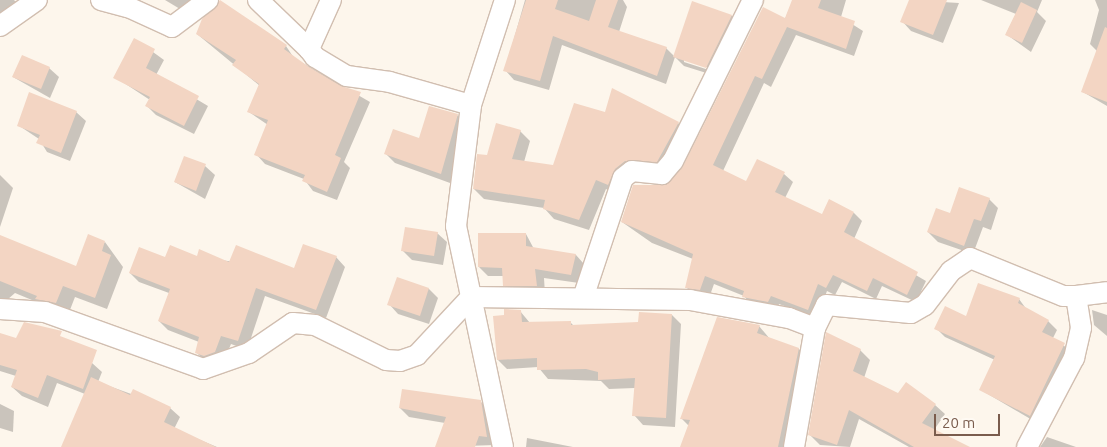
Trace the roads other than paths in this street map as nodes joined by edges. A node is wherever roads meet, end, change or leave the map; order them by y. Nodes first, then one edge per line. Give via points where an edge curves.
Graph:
1 (37, 0) edge
2 (100, 0) edge
3 (208, 0) edge
4 (258, 0) edge
5 (331, 0) edge
6 (504, 0) edge
7 (753, 0) edge
8 (0, 26) edge
9 (309, 49) junction
10 (471, 105) junction
11 (1107, 292) edge
12 (1076, 296) junction
13 (471, 297) junction
14 (583, 298) junction
15 (0, 309) edge
16 (815, 328) junction
17 (503, 447) edge
18 (794, 447) edge
19 (1027, 447) edge

1 - 8 street
2 - 3 street via 128,6 172,27
4 - 9 street
5 - 9 street
6 - 10 street
7 - 14 street via 673,161 662,174 632,172 622,178
9 - 10 street via 347,76 390,82
10 - 13 street via 456,226
11 - 12 street
12 - 16 street via 1063,296 989,263 965,258 916,311 904,314 831,302
12 - 19 street via 1082,328 1074,358
13 - 14 street
13 - 15 street via 417,355 400,361 386,360 315,325 293,323 249,353 203,370 45,312
13 - 17 street
14 - 16 street via 690,300 789,318
16 - 18 street

